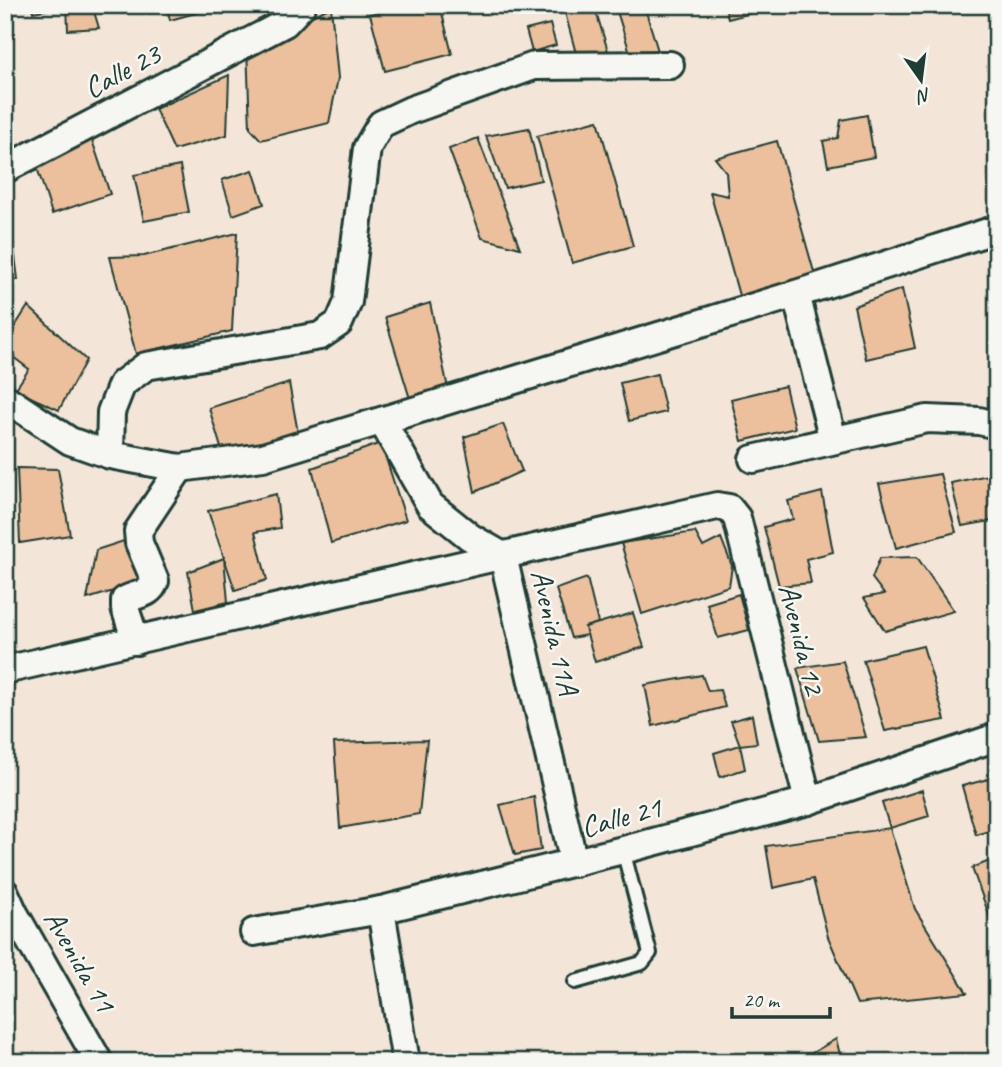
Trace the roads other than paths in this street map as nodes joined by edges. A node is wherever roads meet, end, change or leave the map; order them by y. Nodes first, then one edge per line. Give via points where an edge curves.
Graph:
1 (289, 11) edge
2 (670, 65) dead end
3 (5, 169) edge
4 (997, 229) edge
5 (796, 294) junction
6 (5, 398) edge
7 (382, 421) junction
8 (997, 425) edge
9 (833, 440) junction
10 (110, 455) junction
11 (753, 459) dead end
12 (180, 468) junction
13 (503, 556) junction
14 (136, 641) junction
15 (5, 670) edge
16 (997, 737) edge
17 (808, 801) junction
18 (623, 850) junction
19 (574, 863) junction
20 (5, 893) edge
21 (381, 910) junction
22 (254, 932) dead end
23 (575, 982) dead end
24 (99, 1062) edge
25 (406, 1062) edge

1 - 3 street, Calle 23
2 - 10 street via 534,66 381,124 367,148 348,302 339,323 320,336 146,366 122,384 111,412
4 - 5 street
5 - 7 street
5 - 9 street
6 - 10 street via 70,441
7 - 12 street via 263,457
7 - 13 street, Avenida 11A via 430,505
8 - 9 street via 927,419
9 - 11 street
10 - 12 street
12 - 14 street via 138,531 155,581 147,593 125,600
13 - 14 street
13 - 17 street, Avenida 12 via 717,506 729,508 737,518
13 - 19 street, Avenida 11A
14 - 15 street
16 - 17 street, Calle 21
17 - 18 street, Calle 21
18 - 19 street, Calle 21
18 - 23 lane via 650,953 642,963
19 - 21 street, Calle 21
20 - 24 street, Avenida 11
21 - 22 street, Calle 21
21 - 25 street

